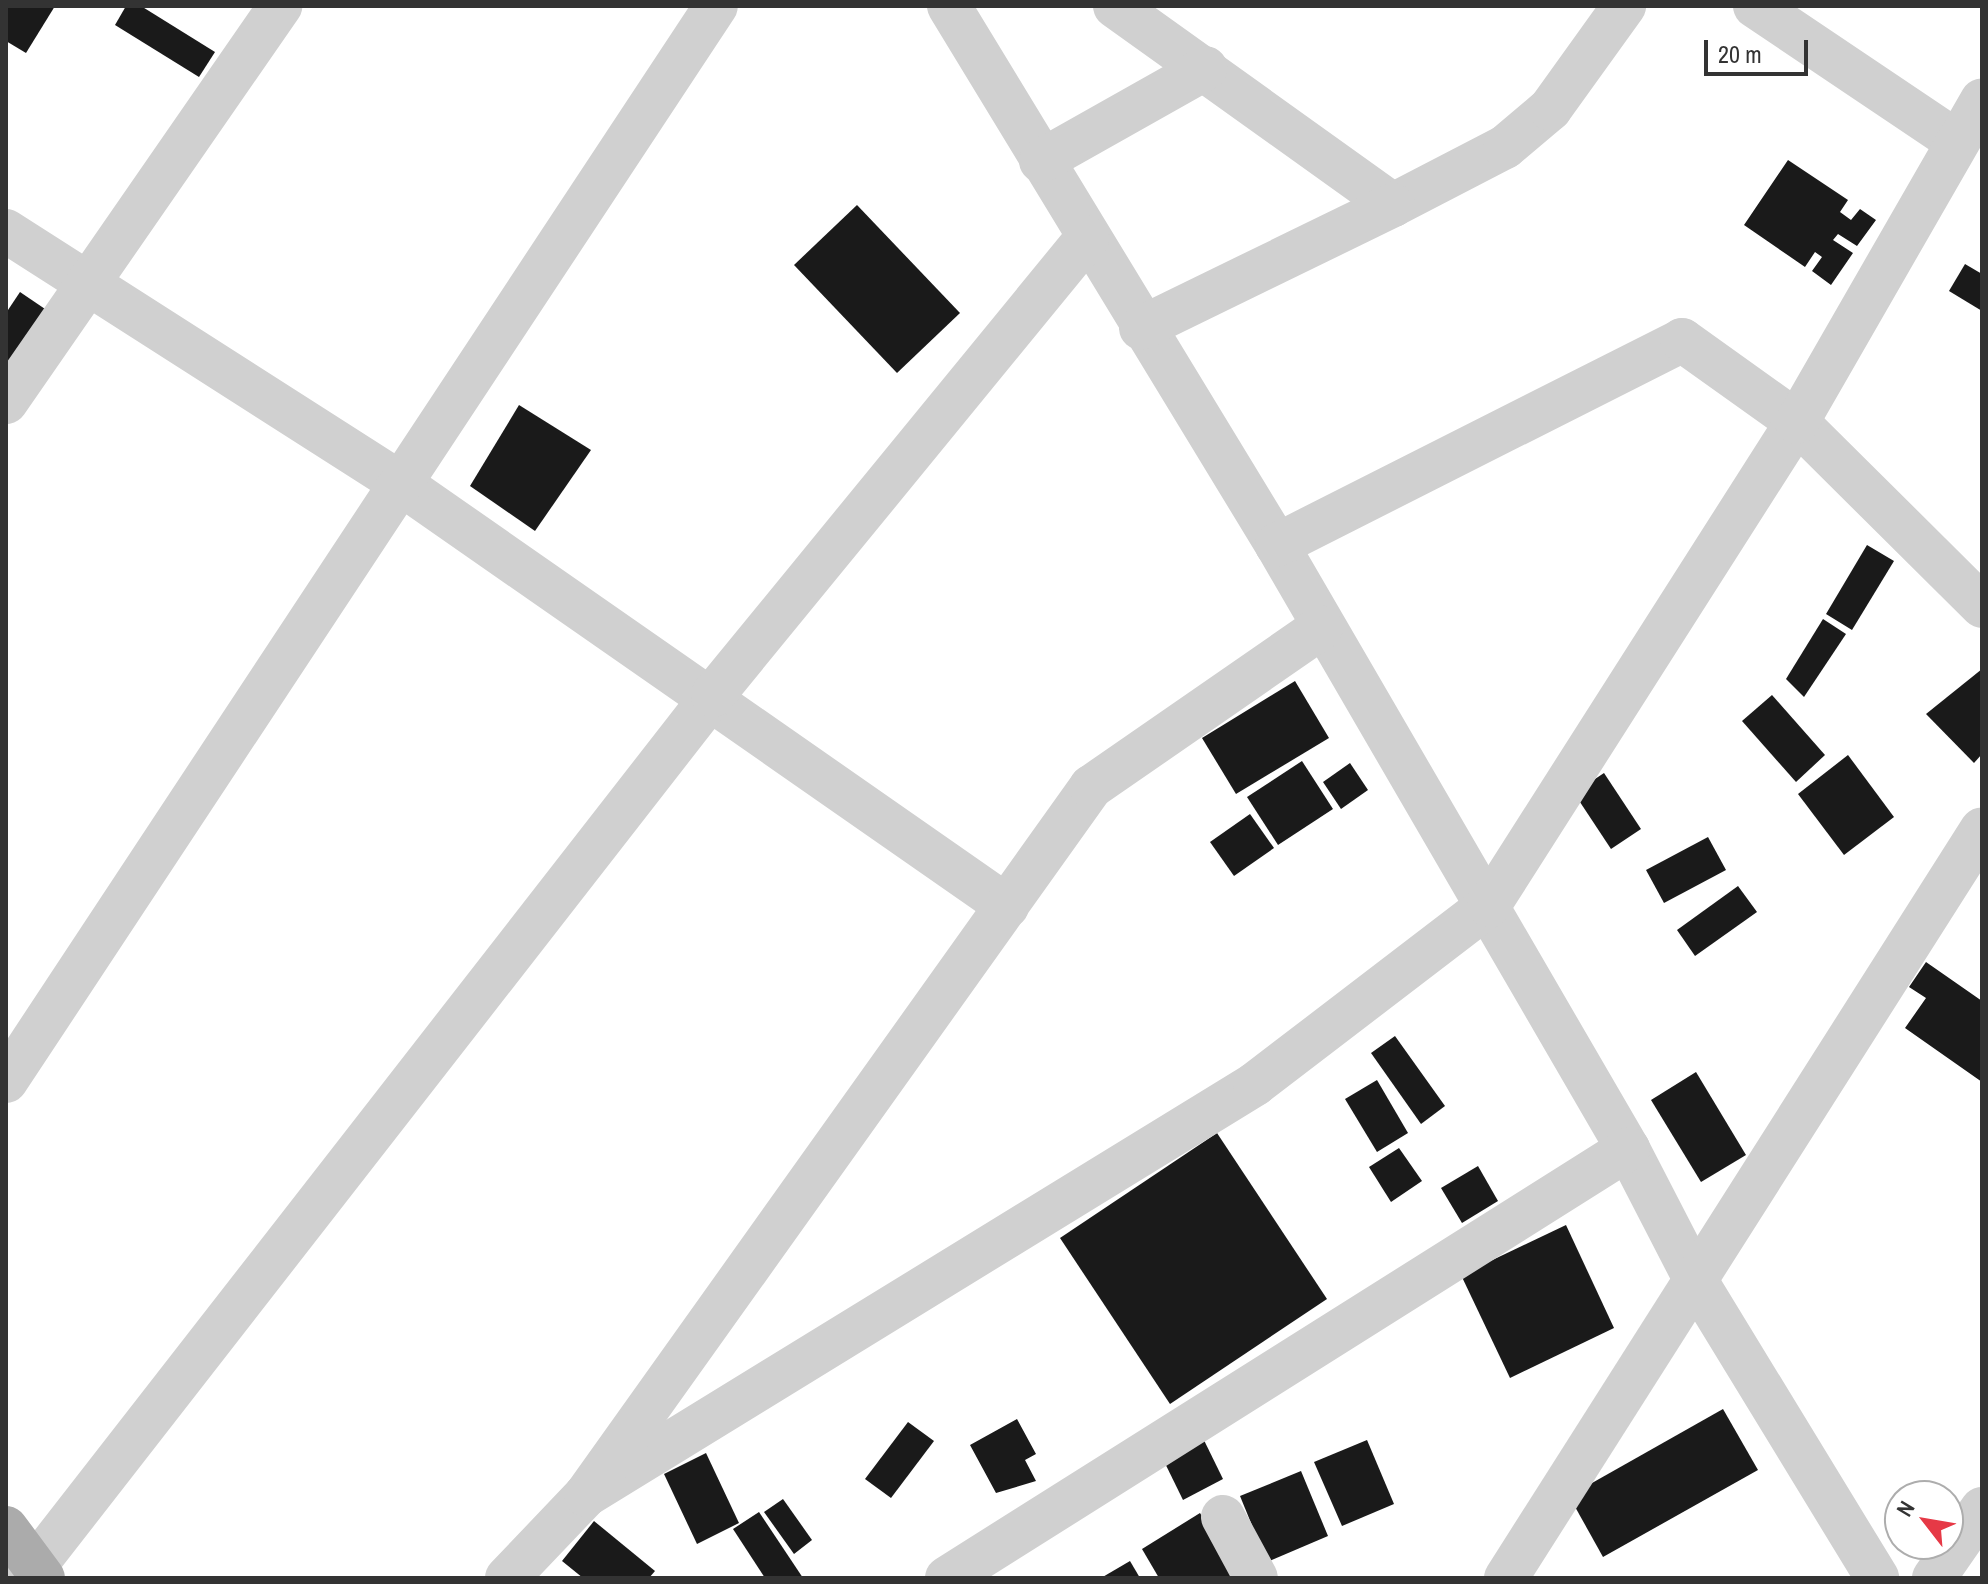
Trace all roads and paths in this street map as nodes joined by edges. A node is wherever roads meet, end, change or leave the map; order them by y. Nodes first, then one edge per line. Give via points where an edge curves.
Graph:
1 (280, 6) edge
2 (716, 6) edge
3 (949, 6) edge
4 (1115, 6) edge
5 (1624, 6) edge
6 (1755, 6) edge
7 (1206, 68) junction
8 (1982, 100) edge
9 (1956, 141) junction
10 (1041, 161) junction
11 (1393, 205) junction
12 (6, 231) edge
13 (1087, 238) junction
14 (93, 287) junction
15 (1141, 328) junction
16 (6, 402) edge
17 (1797, 422) junction
18 (404, 486) junction
19 (1277, 545) junction
20 (1982, 606) edge
21 (1321, 628) junction
22 (713, 695) junction
23 (1982, 829) edge
24 (1489, 905) junction
25 (1007, 906) junction
26 (6, 1081) edge
27 (1628, 1149) junction
28 (1696, 1281) junction
29 (586, 1495) junction
30 (1982, 1509) edge
31 (1223, 1517) dead end
32 (6, 1528) edge
33 (1863, 1573) edge
34 (29, 1574) edge
35 (507, 1578) edge
36 (947, 1578) edge
37 (1256, 1578) edge
38 (1506, 1578) edge
39 (1934, 1578) edge

1 - 14 street
2 - 18 street
3 - 10 street
4 - 7 street
5 - 11 street via 1550,109 1505,147
6 - 9 street
7 - 10 street
7 - 11 street
8 - 9 street
9 - 17 street
10 - 13 street
11 - 15 street
12 - 14 street
13 - 15 street
13 - 22 street
14 - 16 street
14 - 18 street
15 - 19 street
17 - 19 street via 1682,340
17 - 20 street
17 - 24 street
18 - 22 street
18 - 26 street
19 - 21 street
21 - 24 street
21 - 25 street via 1091,787
22 - 25 street
22 - 34 street
23 - 28 street
24 - 27 street
24 - 29 street via 1255,1084
25 - 29 street
27 - 28 street
27 - 36 street
28 - 33 street
28 - 38 street
29 - 35 street
30 - 39 street
31 - 37 street
32 - 34 main road

